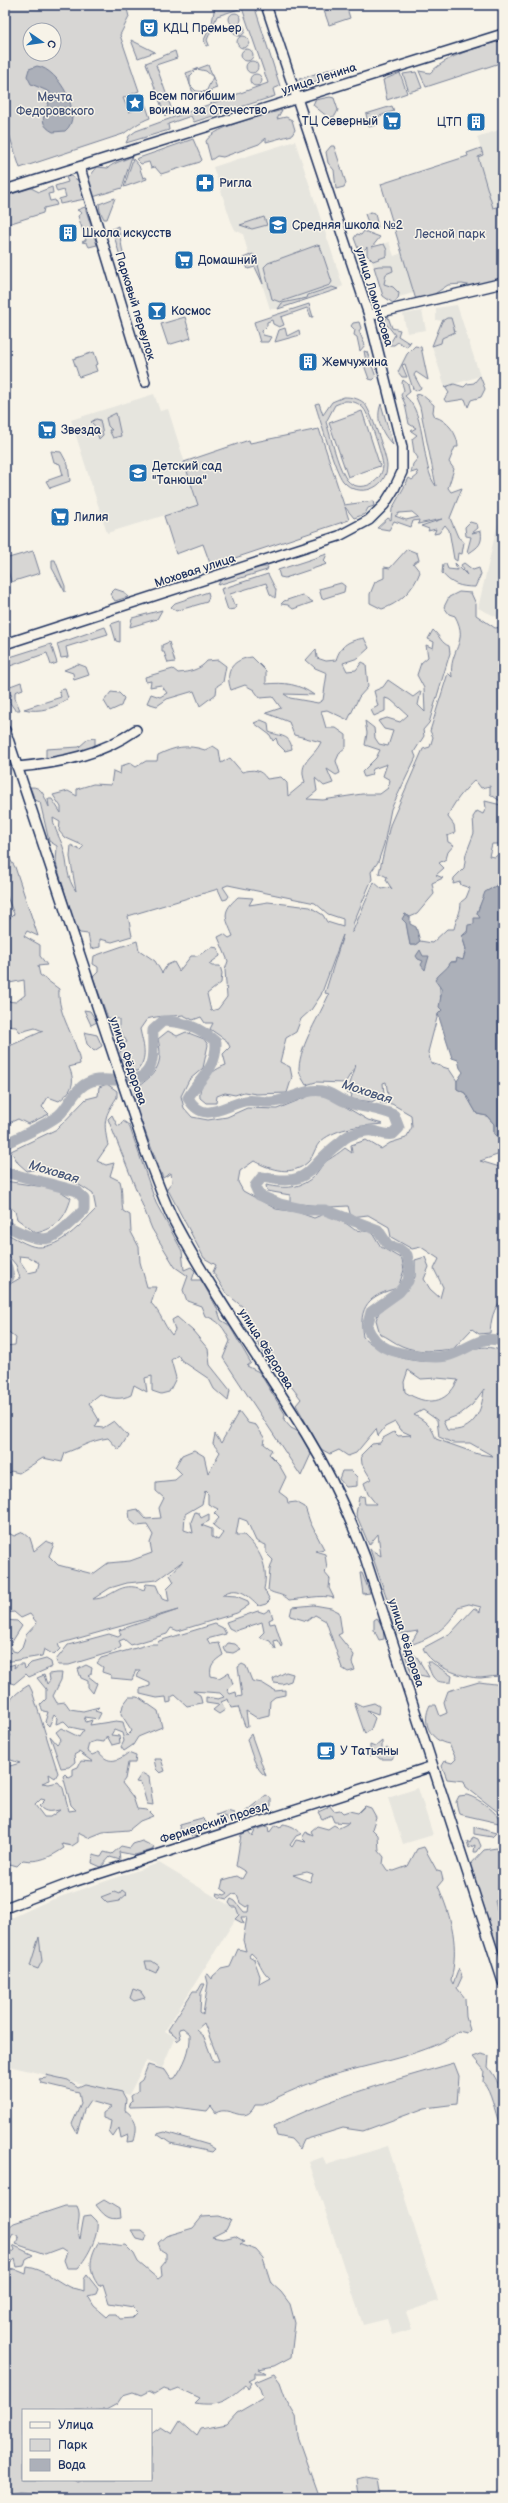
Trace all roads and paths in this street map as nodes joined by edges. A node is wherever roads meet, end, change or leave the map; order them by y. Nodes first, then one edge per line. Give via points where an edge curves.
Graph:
1 (266, 5) edge
2 (503, 34) edge
3 (297, 98) junction
4 (80, 168) junction
5 (5, 190) edge
6 (503, 284) edge
7 (369, 315) junction
8 (145, 382) dead end
9 (384, 505) joint
10 (5, 644) edge
11 (5, 730) edge
12 (136, 730) dead end
13 (18, 767) junction
14 (433, 1766) junction
15 (5, 1908) edge
16 (503, 1982) edge

1 - 3 street, улица Ломоносова
2 - 3 street, улица Ленина
3 - 4 street, улица Ленина
3 - 7 street, улица Ломоносова
4 - 5 street, улица Ленина
4 - 8 street, Парковый переулок
6 - 7 street
7 - 9 street, улица Ломоносова via 402,447 402,472
9 - 10 street, Моховая улица via 369,520 339,536
11 - 13 street, улица Фёдорова
12 - 13 street via 96,752 57,763
13 - 14 street, улица Фёдорова via 145,1150 174,1222 307,1435 340,1498 366,1557
14 - 15 street, Фермерский проезд via 83,1878
14 - 16 street, улица Фёдорова

